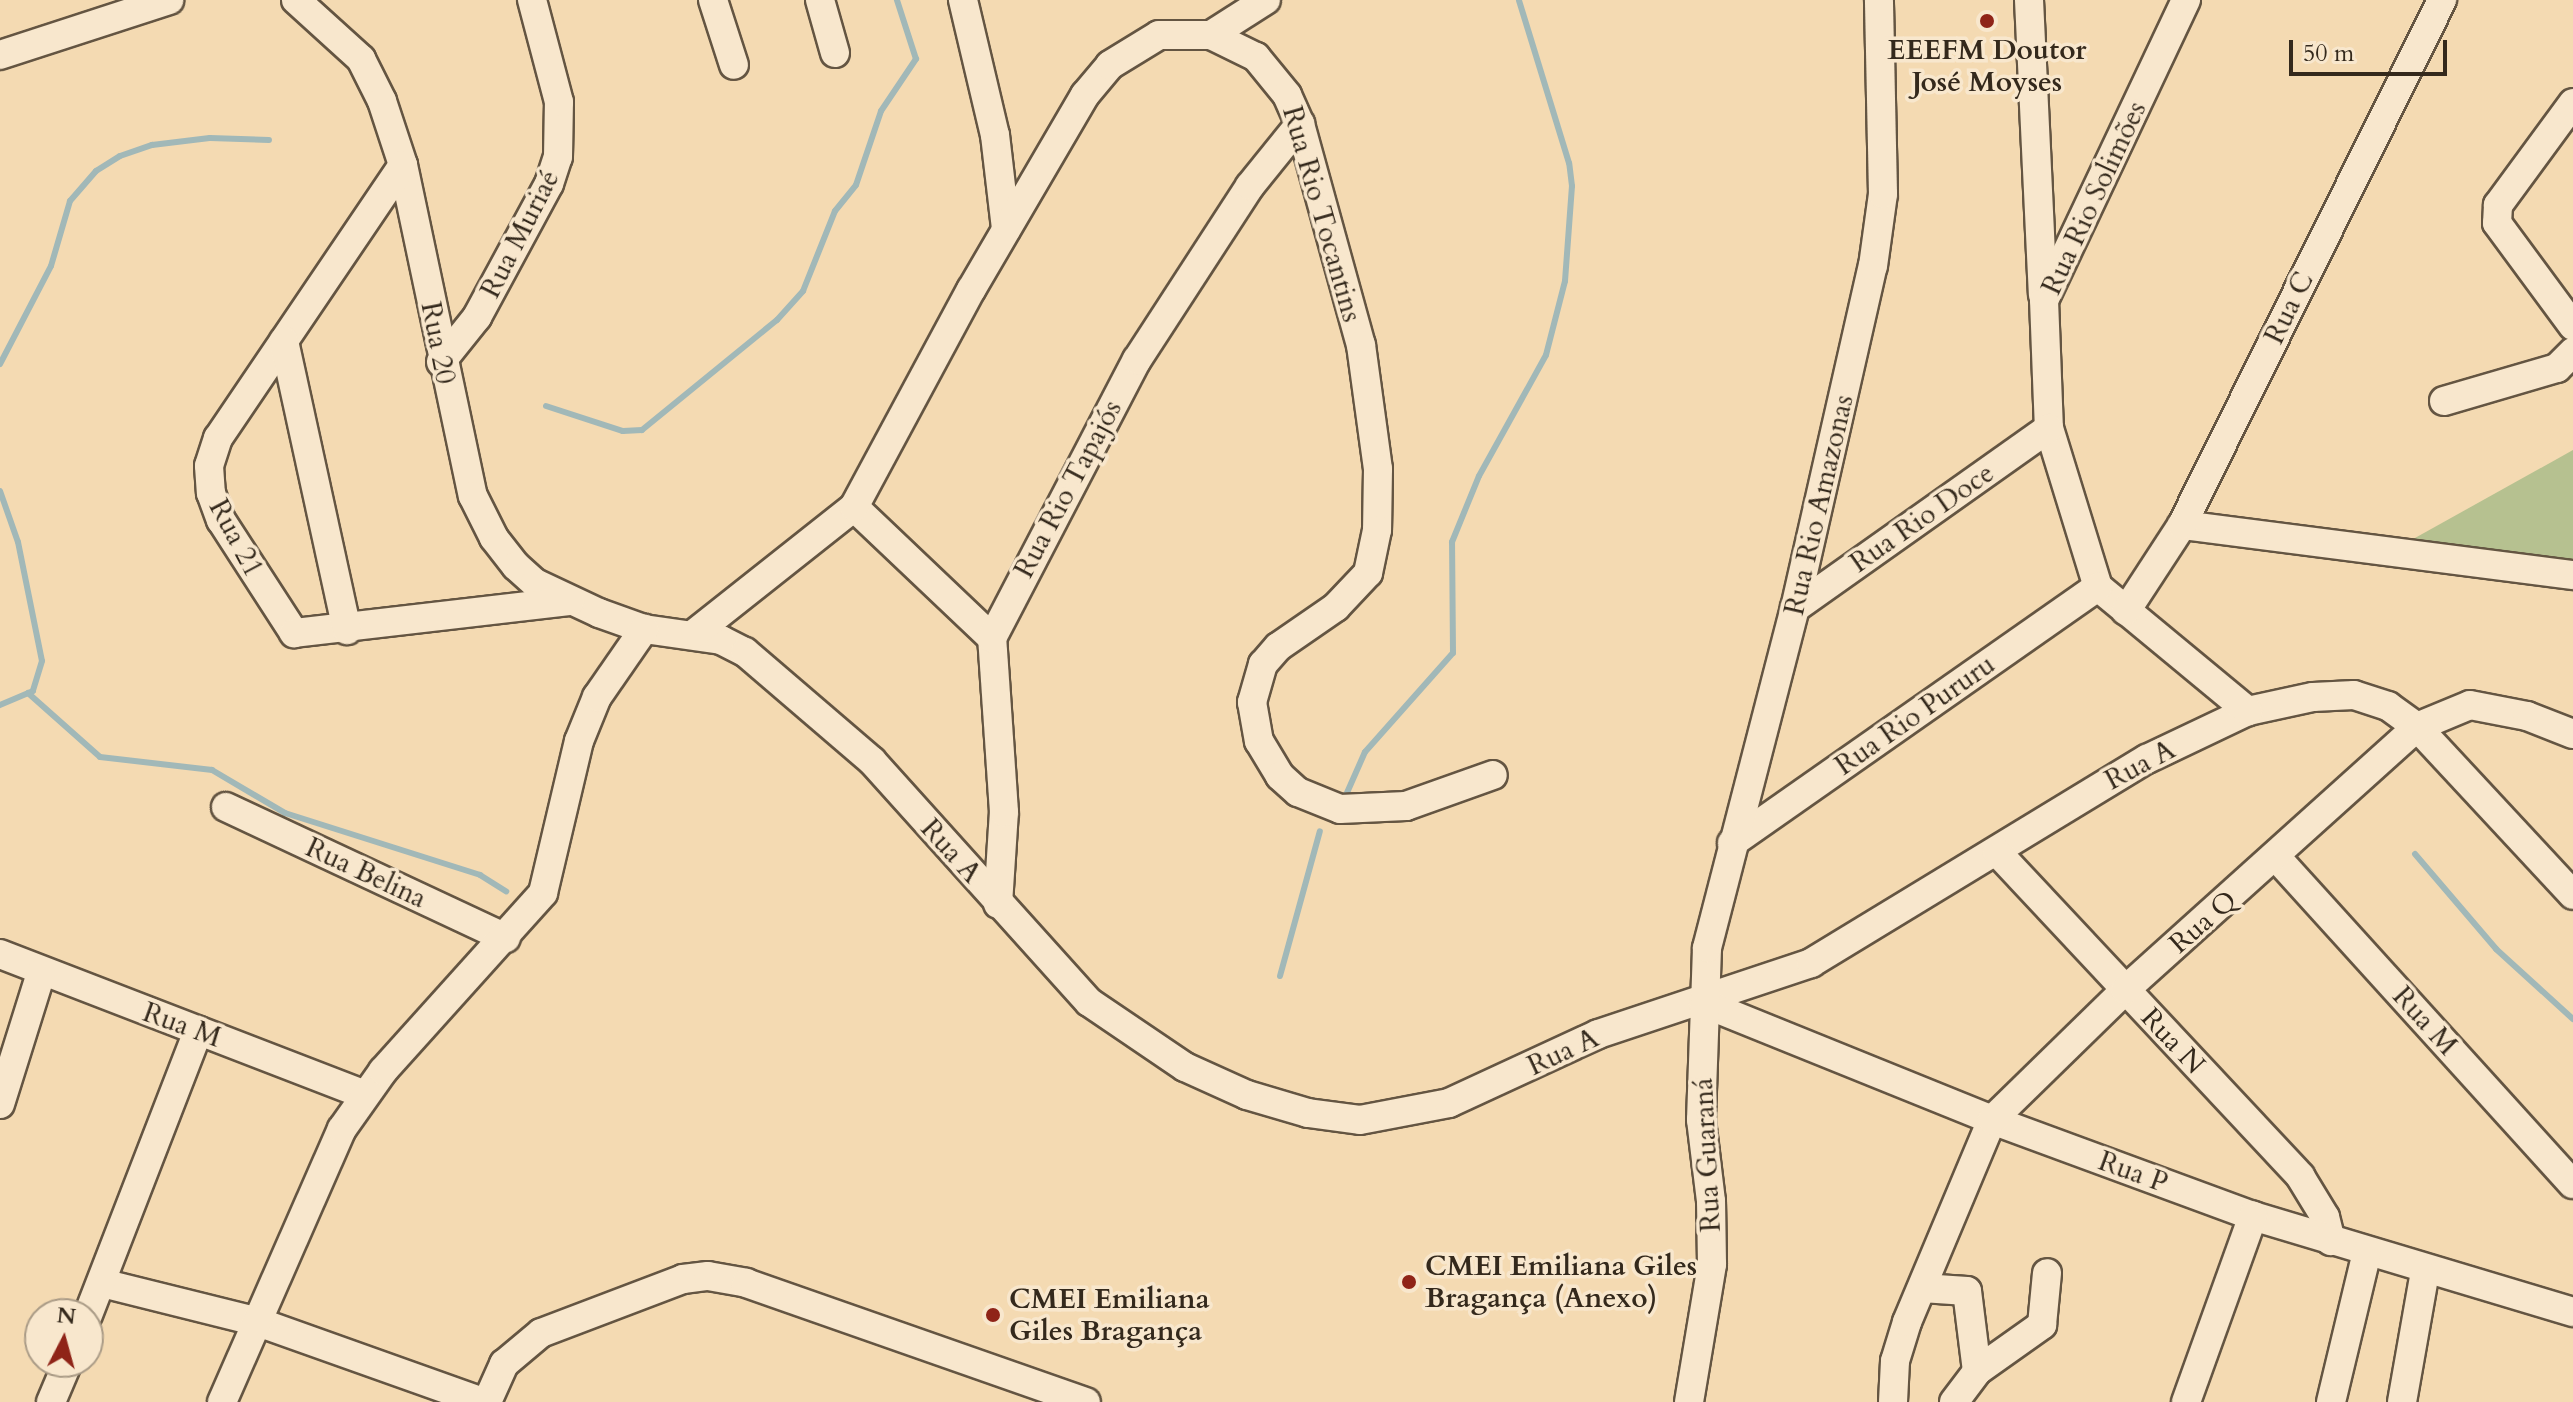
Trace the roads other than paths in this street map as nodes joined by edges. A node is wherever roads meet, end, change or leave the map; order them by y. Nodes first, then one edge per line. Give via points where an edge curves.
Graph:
1 (169, 0) edge
2 (296, 0) edge
3 (532, 0) edge
4 (713, 0) edge
5 (820, 0) edge
6 (963, 0) edge
7 (1266, 0) edge
8 (1879, 0) edge
9 (2029, 0) edge
10 (2186, 0) edge
11 (2442, 0) edge
12 (1211, 35) junction
13 (835, 53) dead end
14 (0, 55) edge
15 (734, 65) dead end
16 (2573, 103) edge
17 (1300, 124) junction
18 (403, 165) junction
19 (1006, 229) junction
20 (2044, 300) junction
21 (2573, 326) edge
22 (284, 341) junction
23 (2573, 352) edge
24 (441, 362) junction
25 (2444, 401) dead end
26 (2049, 428) junction
27 (854, 507) junction
28 (2182, 525) junction
29 (2573, 575) edge
30 (2098, 587) junction
31 (570, 601) junction
32 (1795, 608) junction
33 (2126, 611) junction
34 (644, 629) junction
35 (347, 630) junction
36 (695, 633) junction
37 (992, 638) junction
38 (2248, 711) junction
39 (2417, 727) junction
40 (2573, 734) edge
41 (1493, 775) dead end
42 (226, 807) dead end
43 (1732, 843) junction
44 (1997, 852) junction
45 (2277, 858) junction
46 (2573, 895) edge
47 (998, 904) junction
48 (506, 938) junction
49 (0, 954) edge
50 (41, 973) junction
51 (2125, 990) junction
52 (1703, 1003) junction
53 (198, 1031) junction
54 (365, 1095) junction
55 (0, 1104) edge
56 (1992, 1120) junction
57 (2573, 1184) edge
58 (2253, 1216) junction
59 (2331, 1241) junction
60 (2367, 1252) junction
61 (2425, 1271) junction
62 (2047, 1273) dead end
63 (102, 1283) junction
64 (1922, 1288) junction
65 (95, 1298) edge
66 (2573, 1312) edge
67 (258, 1322) junction
68 (1977, 1371) junction
69 (61, 1378) edge
70 (51, 1402) edge
71 (222, 1402) edge
72 (485, 1402) edge
73 (1086, 1402) edge
74 (1689, 1402) edge
75 (1893, 1402) edge
76 (1954, 1402) edge
77 (2186, 1402) edge
78 (2331, 1402) edge
79 (2402, 1402) edge

1 - 14 street
2 - 18 street, Rua 20 via 361,59 382,101
3 - 24 street, Rua Muriaé via 559,102 558,157 549,184 477,317
4 - 15 street
5 - 13 street
6 - 19 street via 995,135
7 - 12 street
8 - 32 street, Rua Rio Amazonas via 1883,180 1877,237
9 - 20 street
10 - 20 street, Rua Rio Solimões
11 - 28 street, Rua C
12 - 17 street, Rua Rio Tocantins via 1237,45 1264,65 1287,95
12 - 19 street, Rua Rio Tocantins via 1159,35 1110,65 1085,95
16 - 21 street via 2498,205 2497,223
17 - 37 street, Rua Rio Tapajós via 1250,186 1137,360
17 - 41 street, Rua Rio Tocantins via 1361,345 1378,469 1377,530 1361,585 1263,664 1254,683 1256,730 1280,776 1298,792 1340,809 1406,806
18 - 22 street, Rua 21
18 - 24 street, Rua 20
19 - 27 street, Rua Rio Tocantins
20 - 26 street, Rua Rio Solimões
22 - 35 street
22 - 35 street, Rua 21 via 218,438 209,466 211,493 221,520 287,627 306,635
23 - 25 street via 2557,368
24 - 31 street, Rua 20 via 473,496 494,538 535,583
26 - 30 street, Rua Rio Solimões
26 - 32 street, Rua Rio Doce
27 - 36 street, Rua Rio Tocantins
27 - 37 street
28 - 29 street
28 - 33 street, Rua C
30 - 33 street
30 - 43 street, Rua Rio Pururu
31 - 34 street, Rua 20
31 - 35 street, Rua 21
32 - 43 street, Rua Rio Amazonas
33 - 38 street
34 - 36 street, Rua A
34 - 48 street via 597,697 579,741 543,893
36 - 47 street, Rua A via 745,652 872,761
37 - 47 street via 1004,812
38 - 39 street, Rua A via 2313,697 2354,695 2388,706
38 - 44 street, Rua A via 2147,759
39 - 40 street via 2470,705 2527,716
39 - 45 street, Rua Q
39 - 46 street, Rua A
42 - 48 street, Rua Belina
43 - 52 street, Rua Rio Amazonas via 1707,948
44 - 51 street, Rua N
44 - 52 street, Rua A via 1811,963
45 - 51 street, Rua Q
45 - 57 street, Rua M
47 - 52 street, Rua A via 1089,1002 1172,1058 1247,1095 1334,1118 1387,1118 1449,1103 1598,1034
48 - 54 street
49 - 50 street, Rua M
50 - 53 street, Rua M
50 - 55 street
51 - 56 street, Rua Q
51 - 59 street, Rua N via 2300,1176 2325,1217
52 - 56 street, Rua P
52 - 74 street, Rua Guaraná via 1701,1120 1712,1264
53 - 54 street, Rua M
53 - 63 street
54 - 67 street via 311,1189
56 - 58 street, Rua P
56 - 64 street
58 - 59 street, Rua P
58 - 77 street
59 - 60 street, Rua P
60 - 61 street, Rua P
60 - 78 street
61 - 66 street, Rua P
61 - 79 street
62 - 68 street via 2042,1325
63 - 65 street
63 - 67 street
64 - 68 street via 1967,1291
64 - 75 street via 1895,1361
67 - 71 street
67 - 72 street
68 - 76 street
69 - 70 street
72 - 73 street via 504,1364 541,1333 683,1279 708,1276 746,1283

